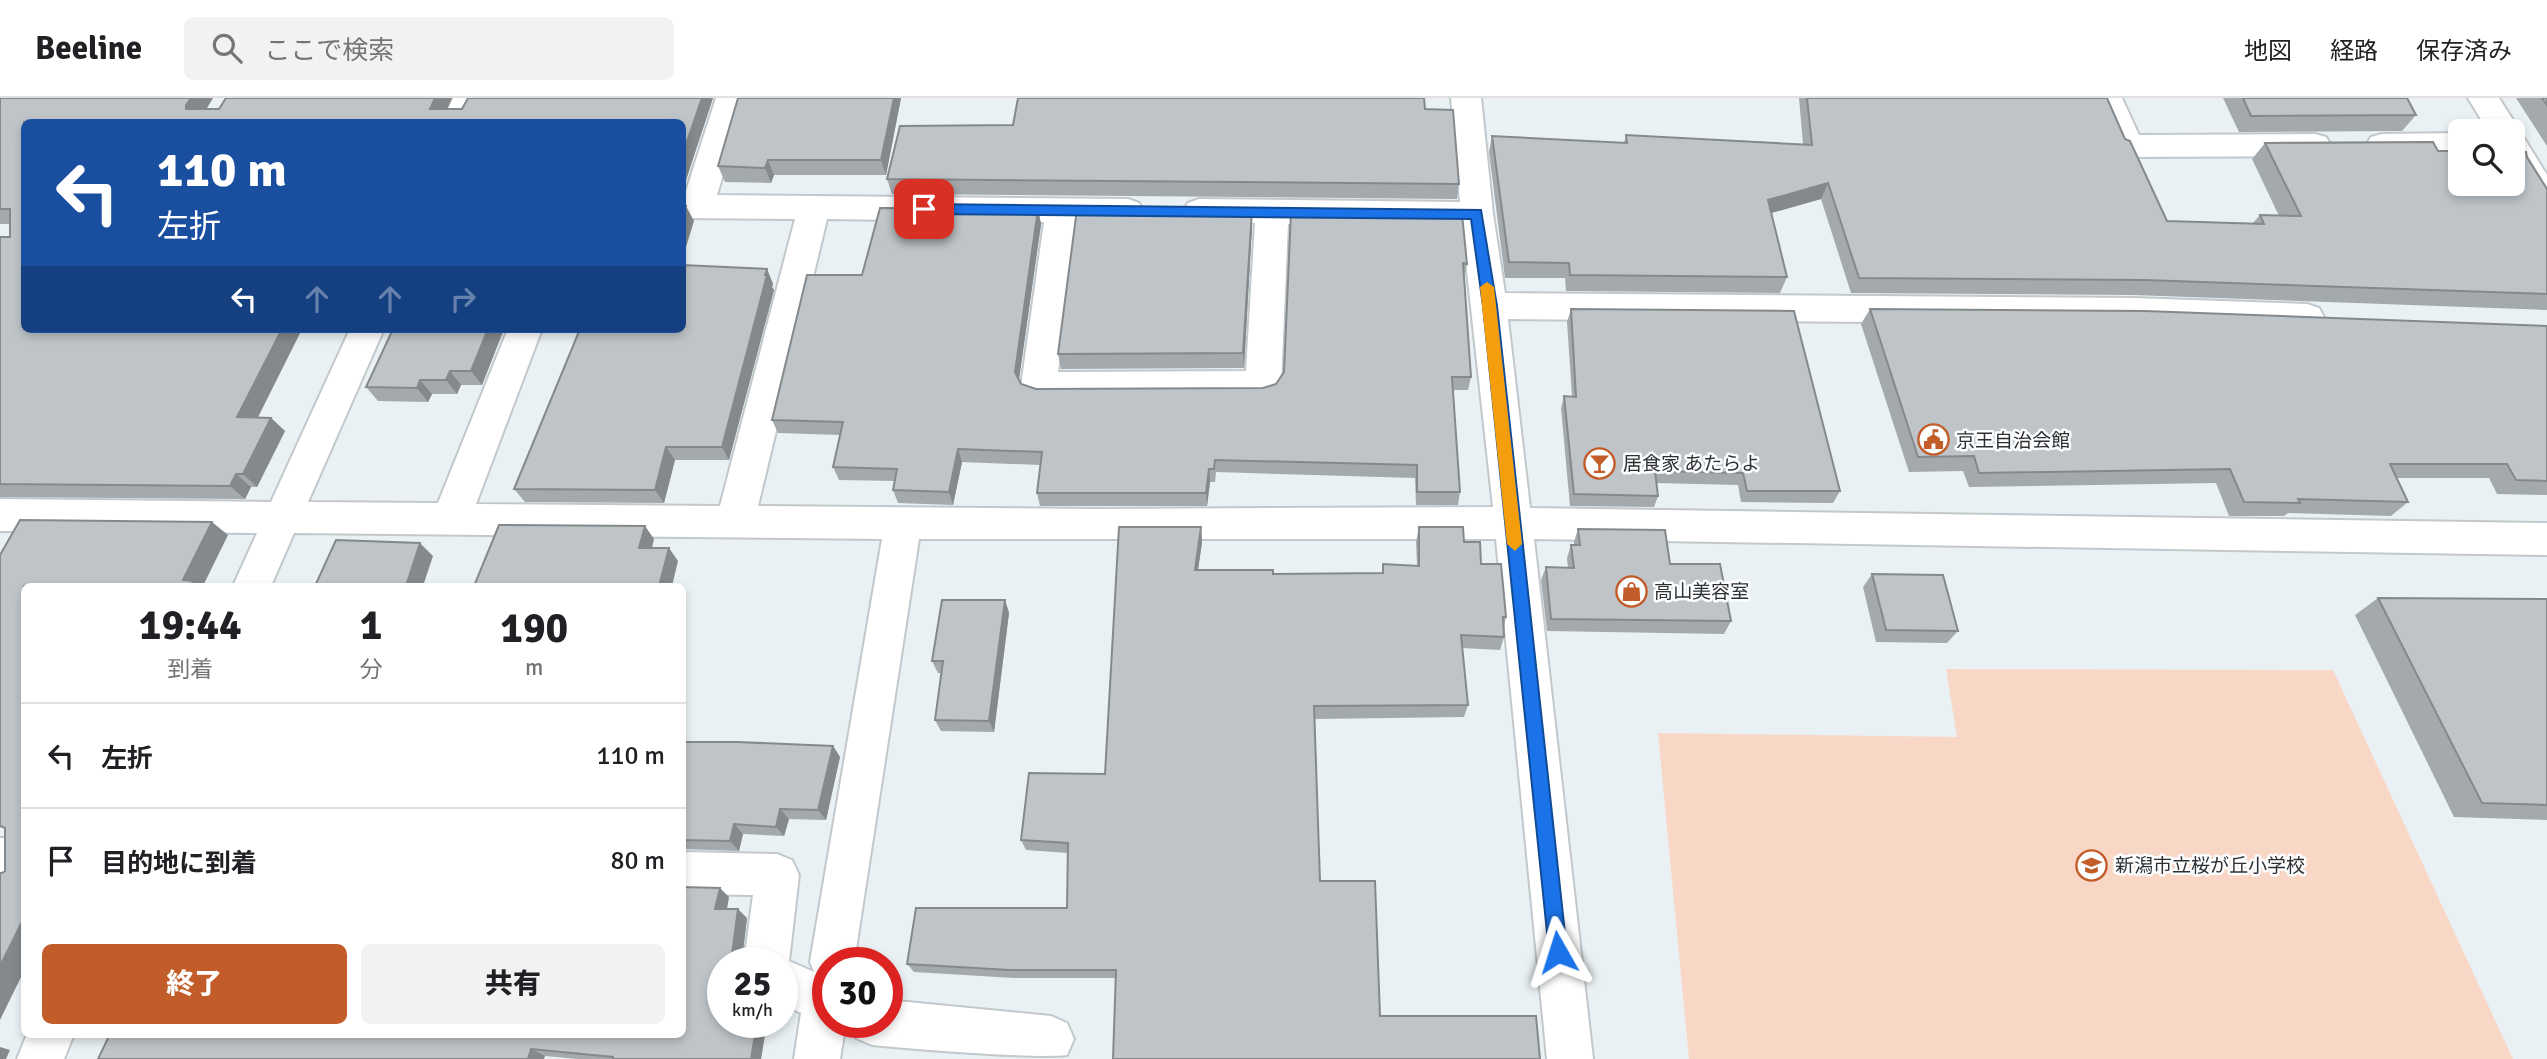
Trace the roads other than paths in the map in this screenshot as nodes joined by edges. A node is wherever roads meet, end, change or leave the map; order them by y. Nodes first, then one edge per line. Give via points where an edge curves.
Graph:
1 (468, 98) edge
2 (731, 98) edge
3 (1466, 98) edge
4 (2107, 98) edge
5 (2483, 98) edge
6 (458, 119) edge
7 (2496, 119) edge
8 (2448, 144) edge
9 (2547, 144) edge
10 (2525, 145) edge
11 (2525, 165) edge
12 (2547, 201) edge
13 (690, 206) edge
14 (814, 208) junction
15 (1062, 210) junction
16 (1272, 212) junction
17 (1477, 214) junction
18 (1490, 306) junction
19 (2343, 319) edge
20 (365, 333) edge
21 (523, 333) edge
22 (0, 515) edge
23 (284, 517) junction
24 (452, 519) junction
25 (735, 522) junction
26 (903, 523) junction
27 (1512, 523) junction
28 (2547, 540) edge
29 (254, 583) edge
30 (0, 859) edge
31 (21, 859) edge
32 (686, 873) edge
33 (768, 947) edge
34 (835, 947) edge
35 (903, 1025) edge
36 (49, 1038) edge
37 (820, 1038) edge
38 (1051, 1039) dead end
39 (40, 1059) edge
40 (817, 1059) edge
41 (1570, 1059) edge

1 - 6 street
2 - 13 street
3 - 17 street
4 - 8 street via 2128,146
5 - 7 street
9 - 10 street
11 - 12 street
13 - 14 street
14 - 15 street
14 - 25 street
15 - 16 street
15 - 16 street via 1039,386 1263,385
16 - 17 street
17 - 18 street
18 - 19 street via 2133,311
18 - 27 street
20 - 23 street
21 - 24 street
22 - 23 street
23 - 24 street
23 - 29 street
24 - 25 street
25 - 26 street
26 - 27 street
26 - 34 street
27 - 28 street
27 - 41 street
30 - 31 street
32 - 33 street via 777,875
35 - 38 street
36 - 39 street
37 - 40 street

